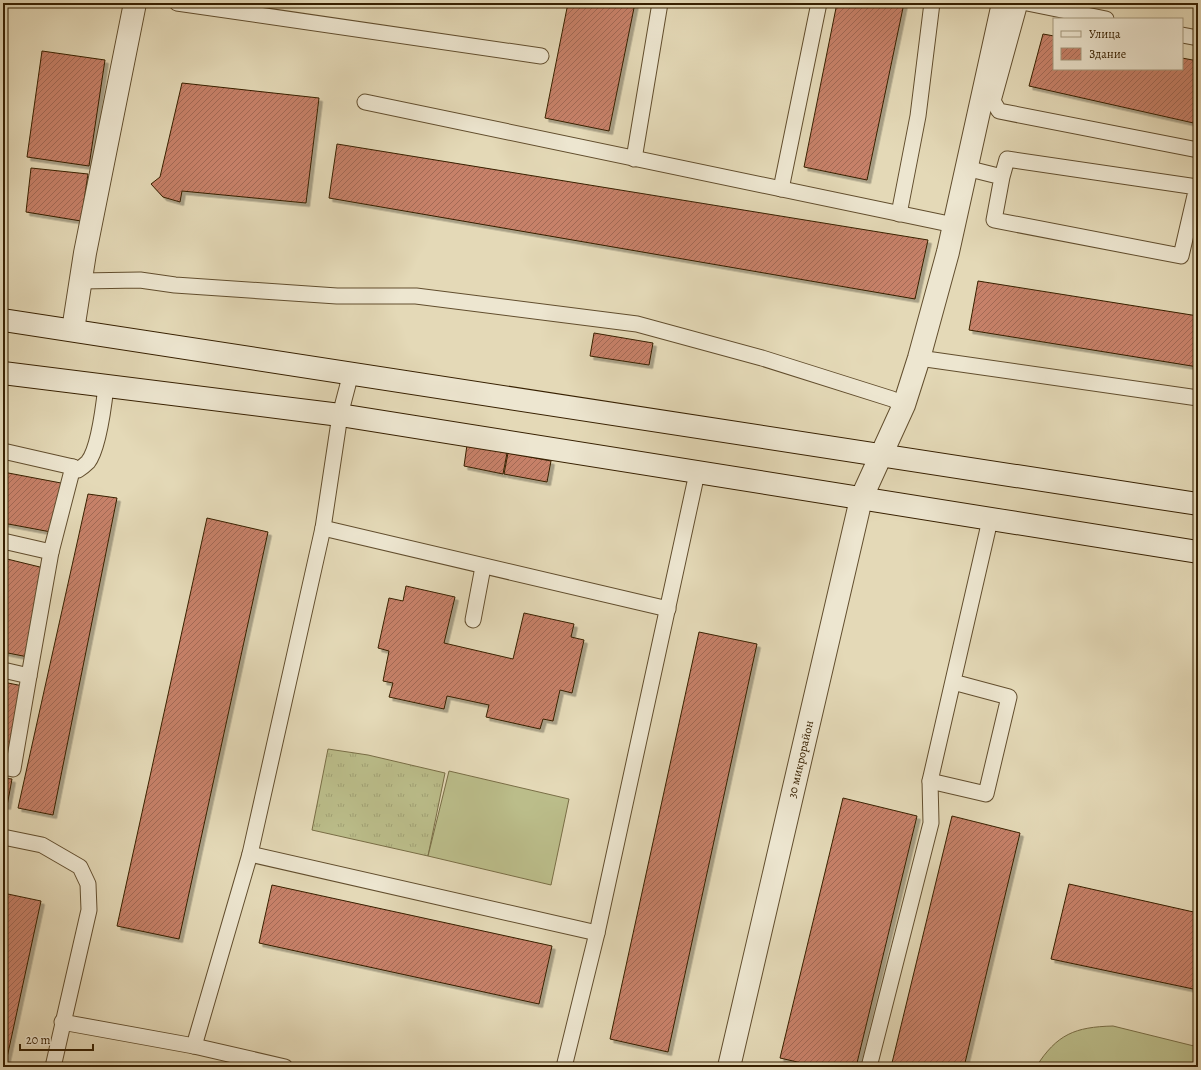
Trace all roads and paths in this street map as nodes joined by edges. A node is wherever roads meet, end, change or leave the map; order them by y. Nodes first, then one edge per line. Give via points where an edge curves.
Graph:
1 (135, 3) edge
2 (177, 3) edge
3 (660, 3) edge
4 (819, 3) edge
5 (932, 3) edge
6 (1003, 3) edge
7 (1020, 3) edge
8 (1027, 3) edge
9 (1047, 5) edge
10 (1102, 18) edge
11 (1183, 35) edge
12 (1198, 38) edge
13 (541, 56) dead end
14 (365, 102) dead end
15 (1198, 150) edge
16 (634, 159) junction
17 (966, 168) junction
18 (1002, 177) junction
19 (781, 189) junction
20 (899, 214) junction
21 (954, 225) junction
22 (81, 281) junction
23 (3, 320) edge
24 (73, 330) junction
25 (919, 358) junction
26 (3, 373) edge
27 (351, 373) junction
28 (106, 386) junction
29 (1198, 398) edge
30 (904, 405) junction
31 (340, 415) junction
32 (3, 451) edge
33 (880, 455) junction
34 (73, 467) junction
35 (697, 473) junction
36 (861, 499) junction
37 (1198, 504) edge
38 (990, 520) junction
39 (323, 528) junction
40 (3, 541) edge
41 (51, 552) junction
42 (1198, 552) edge
43 (483, 567) junction
44 (668, 609) junction
45 (472, 620) dead end
46 (3, 670) edge
47 (30, 676) junction
48 (953, 682) junction
49 (3, 767) edge
50 (930, 781) junction
51 (3, 837) edge
52 (250, 854) junction
53 (597, 933) junction
54 (62, 1022) junction
55 (194, 1046) junction
56 (53, 1067) edge
57 (285, 1067) edge
58 (564, 1067) edge
59 (729, 1067) edge
60 (869, 1067) edge

1 - 22 main road
2 - 13 lane
3 - 16 lane
4 - 19 lane
5 - 20 lane via 918,116
6 - 17 main road, 30 микрорайон
7 - 15 lane via 993,101 999,111
8 - 9 lane
9 - 10 lane
11 - 12 lane
14 - 16 lane
16 - 19 lane
17 - 18 lane
17 - 21 main road, 30 микрорайон
18 - 18 lane via 994,220 1181,256 1197,187 1007,159
19 - 20 lane
20 - 21 lane
21 - 25 main road, 30 микрорайон
22 - 24 main road
22 - 30 lane via 140,280 175,285 337,296 416,296 637,324 762,358
23 - 24 main road
24 - 27 main road
25 - 29 lane
25 - 30 main road, 30 микрорайон
26 - 28 main road
27 - 31 lane
27 - 33 main road
28 - 31 main road
28 - 34 lane via 103,411 92,453 88,462 78,470
30 - 33 main road, 30 микрорайон
31 - 35 main road
31 - 39 lane
32 - 34 lane
33 - 36 main road, 30 микрорайон
33 - 37 main road
34 - 41 lane
35 - 36 main road
35 - 44 lane
36 - 38 main road
36 - 59 main road, 30 микрорайон
38 - 42 main road
38 - 48 lane
39 - 43 lane
39 - 52 lane
40 - 41 lane
41 - 47 lane
43 - 44 lane
43 - 45 lane
44 - 53 lane
46 - 47 lane
47 - 49 lane via 13,769
48 - 50 lane
48 - 50 lane via 1009,697 986,794
50 - 60 lane via 931,823
51 - 54 lane via 42,845 80,866 88,884 89,910
52 - 53 lane
52 - 55 lane
53 - 58 lane
54 - 55 lane
54 - 56 lane
55 - 57 lane

